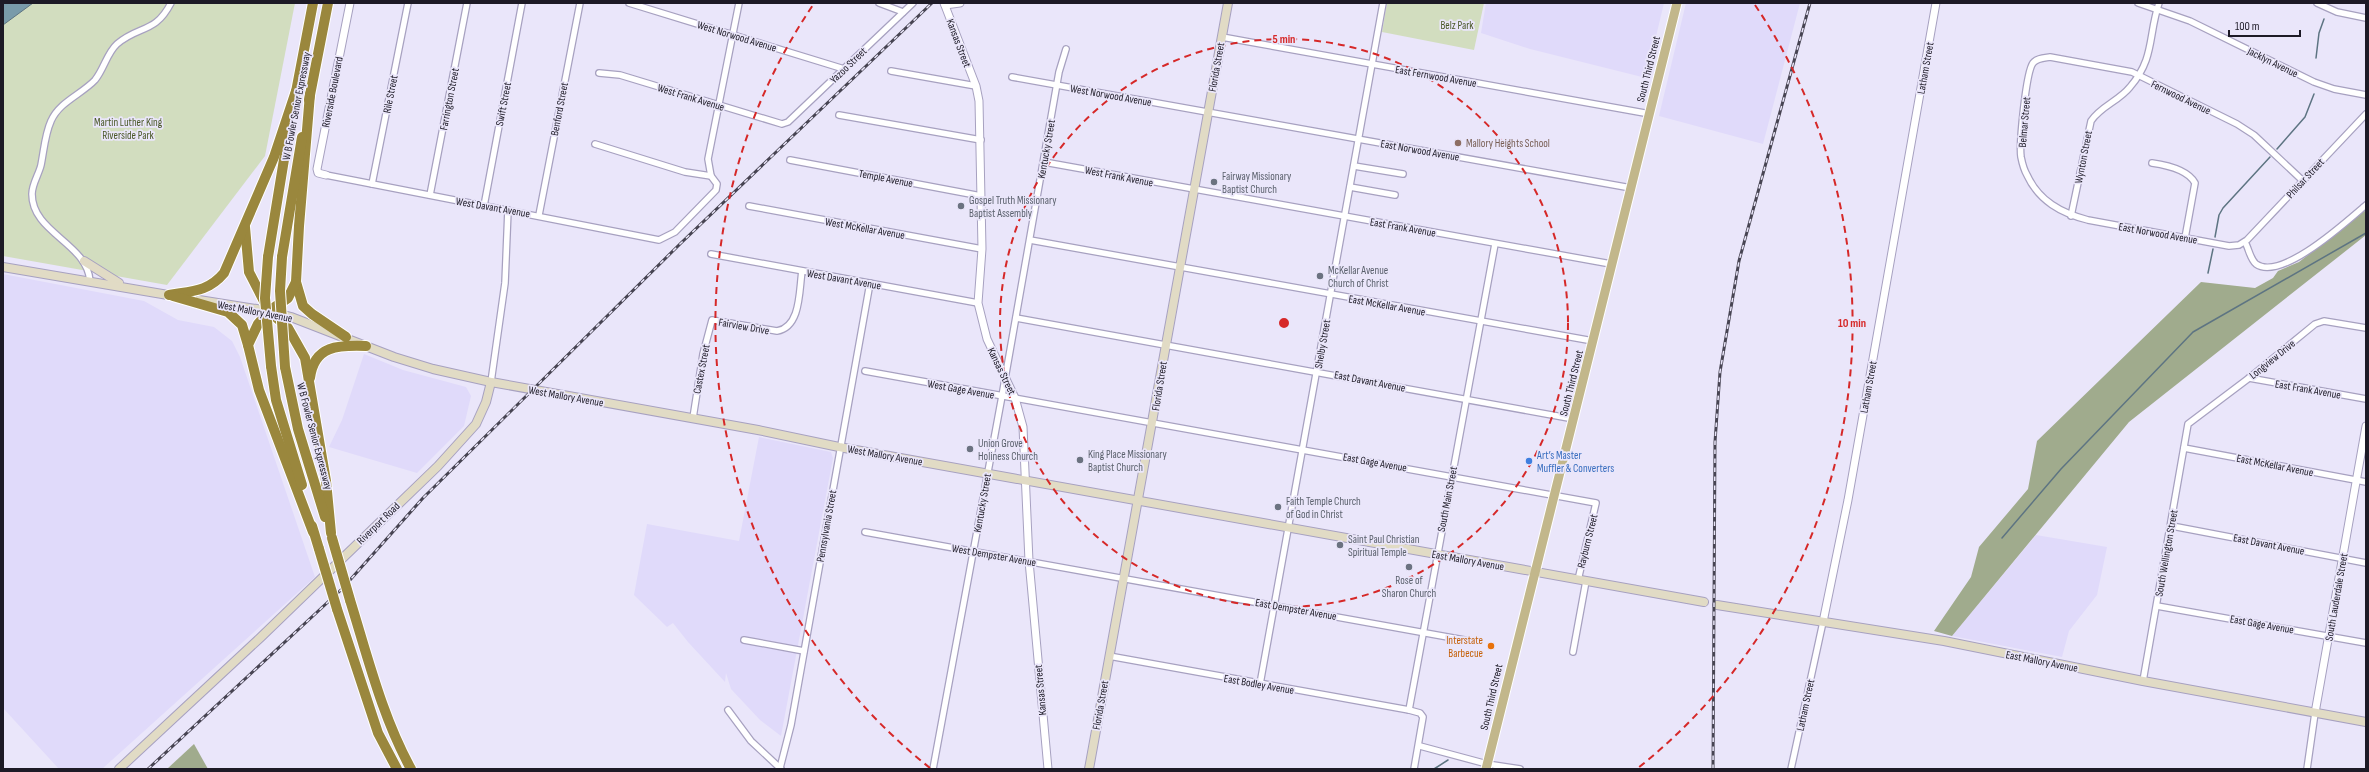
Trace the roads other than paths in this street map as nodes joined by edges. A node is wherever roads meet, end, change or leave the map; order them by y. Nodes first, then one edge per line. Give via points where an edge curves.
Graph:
1 (171, 3) edge
2 (313, 3) edge
3 (328, 3) edge
4 (350, 3) edge
5 (408, 3) edge
6 (467, 3) edge
7 (522, 3) edge
8 (580, 3) edge
9 (629, 3) edge
10 (739, 3) edge
11 (880, 3) edge
12 (913, 3) edge
13 (960, 3) edge
14 (1228, 3) edge
15 (1383, 3) edge
16 (1677, 3) edge
17 (1936, 3) edge
18 (2138, 3) edge
19 (2159, 3) edge
20 (2317, 3) edge
21 (945, 4) edge
22 (2329, 5) edge
23 (2157, 10) junction
24 (903, 12) junction
25 (2366, 18) edge
26 (733, 34) junction
27 (1222, 37) junction
28 (1066, 49) dead end
29 (2040, 59) joint
30 (1373, 64) junction
31 (844, 70) junction
32 (891, 71) dead end
33 (599, 74) dead end
34 (2138, 76) junction
35 (1012, 77) dead end
36 (1057, 85) junction
37 (976, 86) junction
38 (296, 91) junction
39 (310, 94) junction
40 (2366, 95) edge
41 (720, 106) junction
42 (1209, 112) junction
43 (1650, 114) junction
44 (2366, 114) edge
45 (839, 115) dead end
46 (782, 124) joint
47 (1358, 138) junction
48 (981, 140) junction
49 (595, 144) dead end
50 (790, 160) dead end
51 (1044, 162) junction
52 (2152, 163) dead end
53 (1354, 166) junction
54 (1402, 174) dead end
55 (326, 175) joint
56 (711, 176) junction
57 (2302, 180) junction
58 (372, 184) junction
59 (1350, 187) junction
60 (1631, 188) junction
61 (1194, 190) junction
62 (430, 195) junction
63 (1395, 195) dead end
64 (981, 196) junction
65 (2366, 205) edge
66 (484, 206) junction
67 (749, 206) dead end
68 (508, 210) junction
69 (539, 215) junction
70 (1344, 216) junction
71 (2072, 216) junction
72 (245, 227) junction
73 (2185, 238) junction
74 (1030, 240) junction
75 (2245, 242) junction
76 (1495, 244) junction
77 (982, 249) junction
78 (710, 254) dead end
79 (84, 261) junction
80 (1611, 264) junction
81 (3, 267) edge
82 (1181, 267) junction
83 (802, 271) junction
84 (90, 281) junction
85 (296, 282) junction
86 (870, 283) junction
87 (126, 287) junction
88 (169, 295) junction
89 (1330, 295) junction
90 (978, 303) junction
91 (269, 311) junction
92 (1016, 318) junction
93 (712, 320) joint
94 (1481, 322) junction
95 (2366, 328) edge
96 (346, 337) junction
97 (1593, 341) junction
98 (248, 345) junction
99 (1165, 345) junction
100 (366, 346) junction
101 (865, 371) dead end
102 (1317, 371) junction
103 (1006, 375) junction
104 (2249, 378) junction
105 (491, 382) junction
106 (309, 386) junction
107 (1002, 396) junction
108 (1015, 398) junction
109 (1467, 399) junction
110 (2366, 399) edge
111 (693, 418) junction
112 (1574, 419) junction
113 (1153, 422) junction
114 (2188, 424) joint
115 (2366, 426) edge
116 (839, 447) junction
117 (2184, 448) junction
118 (1303, 449) junction
119 (987, 474) junction
120 (296, 476) junction
121 (1452, 476) junction
122 (1025, 480) junction
123 (2356, 480) junction
124 (2366, 482) edge
125 (1556, 495) junction
126 (1137, 500) junction
127 (1596, 503) joint
128 (2172, 526) junction
129 (1289, 528) junction
130 (865, 532) dead end
131 (331, 536) junction
132 (974, 551) junction
133 (1436, 554) junction
134 (2343, 558) junction
135 (1029, 561) junction
136 (2366, 563) edge
137 (1535, 572) junction
138 (1123, 578) junction
139 (1582, 581) junction
140 (1704, 602) dead end
141 (1275, 605) junction
142 (1717, 605) dead end
143 (2157, 606) junction
144 (1823, 622) junction
145 (1423, 632) junction
146 (2329, 636) junction
147 (744, 640) dead end
148 (1470, 640) dead end
149 (2366, 643) edge
150 (804, 652) junction
151 (1573, 652) dead end
152 (1109, 656) junction
153 (2143, 681) junction
154 (1260, 684) junction
155 (728, 710) dead end
156 (1409, 710) junction
157 (2315, 713) junction
158 (2366, 722) edge
159 (1420, 746) junction
160 (1486, 766) edge
161 (781, 768) edge
162 (119, 769) edge
163 (396, 769) edge
164 (411, 769) edge
165 (933, 769) edge
166 (1048, 769) edge
167 (1089, 769) edge
168 (1414, 769) edge
169 (1520, 769) edge
170 (1791, 769) edge
171 (2307, 769) edge

1 - 79 street via 164,17 117,44 94,81 58,110 49,126 32,192 33,204 42,222
2 - 38 highway, W B Fowler Senior Expressway
3 - 39 highway, W B Fowler Senior Expressway
4 - 55 street, Riverside Boulevard via 317,169 318,173
5 - 58 street, Rile Street
6 - 62 street, Farrington Street
7 - 66 street, Swift Street
8 - 69 street, Benford Street
9 - 26 street, West Norwood Avenue
10 - 26 street
11 - 24 street
12 - 24 street, Yazoo Street
13 - 21 street
14 - 27 main road, Florida Street
15 - 30 street, Shelby Street
16 - 43 main road, South Third Street
17 - 144 street, Latham Street via 1848,500
18 - 23 street, Jacklyn Avenue
19 - 23 street, Wynton Street
20 - 22 street
21 - 37 street, Kansas Street
22 - 25 street
23 - 34 street, Wynton Street via 2146,64
23 - 40 street, Jacklyn Avenue via 2190,21 2314,82
24 - 31 street, Yazoo Street
26 - 31 street, West Norwood Avenue
26 - 41 street
27 - 30 street, East Fernwood Avenue
27 - 42 main road, Florida Street
28 - 36 street, Kentucky Street
29 - 34 street, Fernwood Avenue via 2050,57 2112,68
29 - 71 street, Belmar Street via 2033,63 2029,75 2020,138 2021,157 2026,174 2038,193 2051,206
30 - 43 street, East Fernwood Avenue
30 - 47 street, Shelby Street
31 - 46 street, Yazoo Street via 788,122
32 - 37 street
33 - 41 street, West Frank Avenue via 620,75
34 - 57 street, Fernwood Avenue via 2237,124 2254,135
34 - 71 street, Wynton Street via 2118,99 2101,110 2091,121
35 - 36 street, West Norwood Avenue
36 - 42 street, West Norwood Avenue
36 - 51 street, Kentucky Street
37 - 48 street, Kansas Street
38 - 72 highway via 274,157
38 - 120 highway, W B Fowler Senior Expressway, bridge via 268,256 265,298 271,366
39 - 85 highway via 298,226
39 - 131 highway, W B Fowler Senior Expressway, bridge via 289,206 280,299 285,367 298,429
41 - 46 street, West Frank Avenue
41 - 56 street via 708,159
42 - 47 street, East Norwood Avenue
42 - 61 main road, Florida Street
43 - 60 main road, South Third Street
44 - 57 street, Philsar Street
45 - 48 street
47 - 53 street, Shelby Street
47 - 60 street, East Norwood Avenue
48 - 64 street, Kansas Street
49 - 56 street via 685,172
50 - 64 street, Temple Avenue
51 - 61 street, West Frank Avenue
51 - 74 street, Kentucky Street
52 - 73 street via 2172,167 2193,178 2195,184
53 - 54 street
53 - 59 street, Shelby Street
55 - 58 street, West Davant Avenue
56 - 69 street, West Davant Avenue via 717,184 716,190 675,232 659,240
57 - 75 street, Philsar Street
58 - 62 street, West Davant Avenue
59 - 63 street
59 - 70 street, Shelby Street
60 - 80 main road, South Third Street
61 - 70 street, East Frank Avenue
61 - 82 main road, Florida Street
62 - 66 street, West Davant Avenue
64 - 77 street, Kansas Street
65 - 75 street via 2300,256 2284,264 2273,267 2260,266 2253,260
66 - 68 street, West Davant Avenue
67 - 77 street, West McKellar Avenue
68 - 69 street, West Davant Avenue
68 - 105 street, Riverport Road via 505,283
70 - 76 street, East Frank Avenue
70 - 89 street, Shelby Street
71 - 73 street, East Norwood Avenue
72 - 88 highway via 224,273 217,281 204,289
72 - 91 highway via 249,272
73 - 75 street, East Norwood Avenue via 2229,246
74 - 82 street
74 - 92 street, Kentucky Street
76 - 80 street, East Frank Avenue
76 - 94 street, South Main Street
77 - 90 street, Kansas Street
78 - 83 street, West Davant Avenue
79 - 84 street
79 - 87 main road
80 - 97 main road, South Third Street
81 - 84 main road, West Mallory Avenue
82 - 89 street, East McKellar Avenue
82 - 99 main road, Florida Street
83 - 86 street, West Davant Avenue
83 - 93 street, Fairview Drive via 795,317 785,330 777,331
84 - 87 main road, West Mallory Avenue
85 - 91 highway via 288,298
85 - 96 highway via 303,306
86 - 90 street, West Davant Avenue
86 - 116 street, Pennsylvania Street
87 - 88 main road, West Mallory Avenue
88 - 91 main road, West Mallory Avenue
88 - 98 highway via 228,312 242,325
89 - 94 street, East McKellar Avenue
89 - 102 street, Shelby Street
90 - 103 street, Kansas Street via 987,339
91 - 96 main road, West Mallory Avenue
91 - 98 highway via 253,332
91 - 106 highway via 295,338 304,358
92 - 99 street
92 - 103 street, Kentucky Street
93 - 111 street, Castex Street via 703,354
94 - 97 street, East McKellar Avenue
94 - 109 street, South Main Street
95 - 104 street, Longview Drive via 2324,321 2315,324
96 - 100 main road, West Mallory Avenue
97 - 112 main road, South Third Street
98 - 120 highway via 259,390 271,424
99 - 102 street, East Davant Avenue
99 - 113 main road, Florida Street
100 - 105 main road, West Mallory Avenue via 433,369
100 - 106 highway via 339,345 327,350 314,364
101 - 107 street, West Gage Avenue
102 - 109 street, East Davant Avenue
102 - 118 street, Shelby Street
103 - 107 street, Kentucky Street
103 - 108 street, Kansas Street
104 - 110 street, East Frank Avenue
104 - 114 street, Longview Drive
105 - 111 main road, West Mallory Avenue
105 - 162 main road, Riverport Road via 486,402 476,424 438,466 261,637
106 - 131 highway via 326,481
107 - 108 street, West Gage Avenue
107 - 119 street, Kentucky Street
108 - 113 street, West Gage Avenue
108 - 122 street, Kansas Street via 1022,427
109 - 112 street, East Davant Avenue
109 - 121 street, South Main Street
111 - 116 main road, West Mallory Avenue
112 - 125 main road, South Third Street
113 - 118 street, East Gage Avenue
113 - 126 main road, Florida Street
114 - 117 street, South Wellington Street
115 - 123 street, South Lauderdale Street
116 - 119 main road, West Mallory Avenue
116 - 150 street, Pennsylvania Street
117 - 123 street, East McKellar Avenue
117 - 128 street, South Wellington Street
118 - 121 street, East Gage Avenue
118 - 129 street, Shelby Street
119 - 122 main road, West Mallory Avenue
119 - 132 street, Kentucky Street
120 - 163 highway, W B Fowler Senior Expressway, bridge via 378,733
121 - 125 street, East Gage Avenue
121 - 133 street, South Main Street
122 - 126 main road, West Mallory Avenue
122 - 135 street, Kansas Street
123 - 124 street, East McKellar Avenue
123 - 134 street, South Lauderdale Street
125 - 127 street, East Gage Avenue
125 - 137 main road, South Third Street
126 - 129 main road, East Mallory Avenue
126 - 138 main road, Florida Street
127 - 139 street, Rayburn Street
128 - 134 street, East Davant Avenue
128 - 143 street, South Wellington Street
129 - 133 main road, East Mallory Avenue
129 - 141 street, Shelby Street
130 - 132 street, West Dempster Avenue
131 - 164 highway, W B Fowler Senior Expressway, bridge via 381,703 395,740
132 - 135 street, West Dempster Avenue
132 - 165 street, Kentucky Street
133 - 137 main road, East Mallory Avenue
133 - 145 street, South Main Street
134 - 136 street, East Davant Avenue
134 - 146 street, South Lauderdale Street
135 - 138 street, West Dempster Avenue
135 - 166 street, Kansas Street
137 - 139 main road, East Mallory Avenue
137 - 160 main road, South Third Street
138 - 141 street, East Dempster Avenue
138 - 152 main road, Florida Street
139 - 140 main road, East Mallory Avenue
139 - 151 street, Rayburn Street
141 - 145 street, East Dempster Avenue
141 - 154 street, Shelby Street
142 - 144 main road, East Mallory Avenue
143 - 146 street, East Gage Avenue
143 - 153 street, South Wellington Street
144 - 153 main road, East Mallory Avenue via 1944,641
144 - 170 street, Latham Street
145 - 148 street, East Dempster Avenue
145 - 156 street, South Main Street
146 - 149 street, East Gage Avenue
146 - 157 street, South Lauderdale Street
147 - 150 street
150 - 161 street, Pennsylvania Street
152 - 154 street, East Bodley Avenue
152 - 167 main road, Florida Street
153 - 157 main road, East Mallory Avenue
154 - 156 street, East Bodley Avenue
155 - 161 street via 751,741
156 - 159 street via 1423,717
157 - 158 main road, East Mallory Avenue
157 - 171 street, South Lauderdale Street
159 - 160 street
159 - 168 street
160 - 169 street

